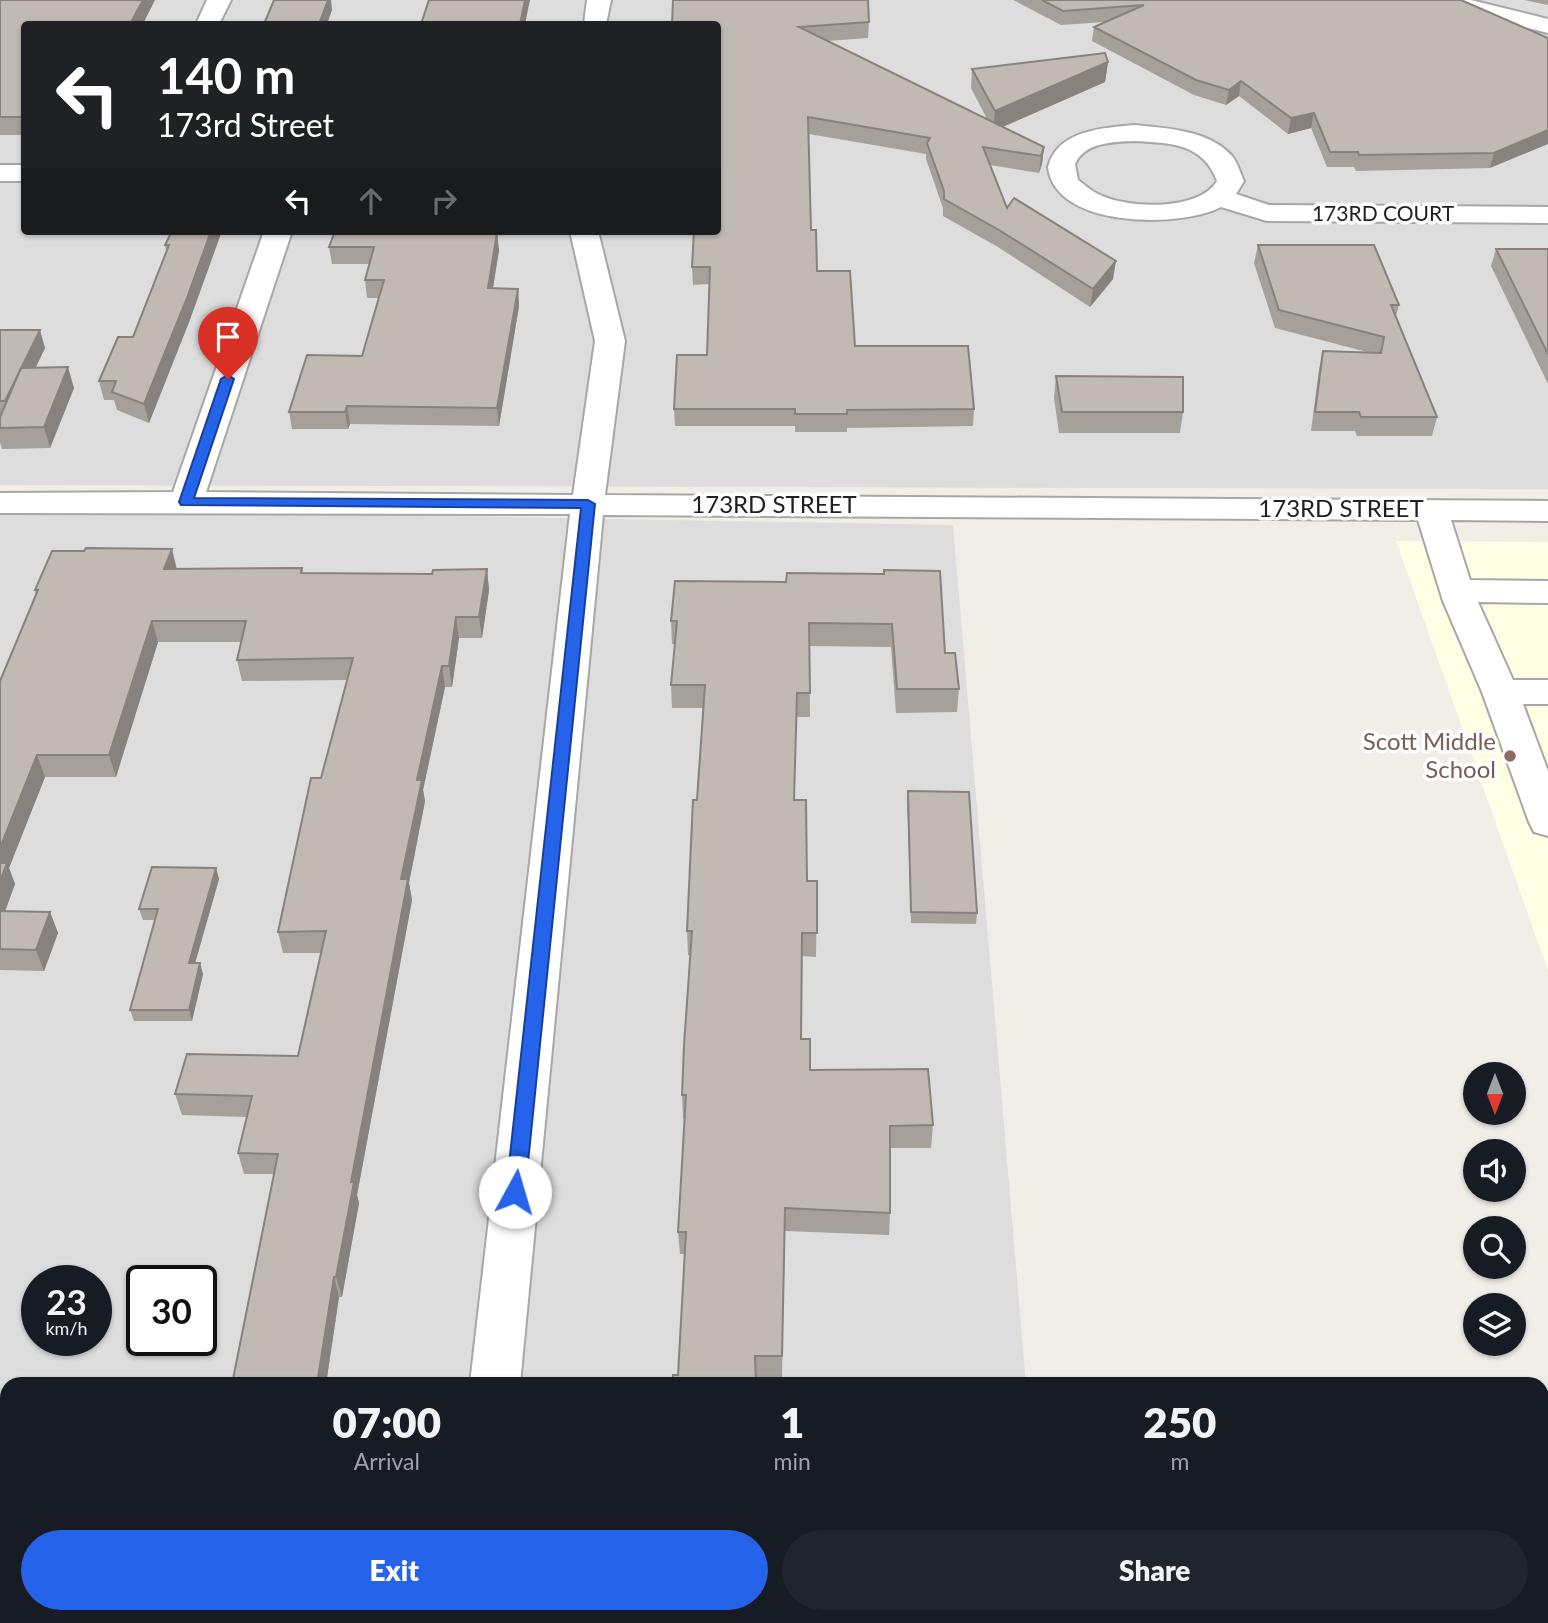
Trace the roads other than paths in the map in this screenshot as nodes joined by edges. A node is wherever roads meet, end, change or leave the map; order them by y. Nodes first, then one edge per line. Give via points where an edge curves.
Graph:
1 (219, 0) edge
2 (599, 0) edge
3 (1443, 0) edge
4 (209, 21) edge
5 (596, 21) edge
6 (1548, 26) edge
7 (0, 173) edge
8 (21, 173) edge
9 (1220, 198) junction
10 (1548, 215) edge
11 (277, 235) edge
12 (585, 235) edge
13 (186, 502) junction
14 (0, 503) edge
15 (588, 504) junction
16 (1431, 510) junction
17 (1548, 511) edge
18 (1457, 591) junction
19 (1548, 592) edge
20 (1500, 692) junction
21 (1548, 692) edge
22 (1548, 822) edge
23 (496, 1377) edge

1 - 4 street
2 - 5 street
3 - 6 street
7 - 8 street
9 - 9 street via 1176,213 1117,210 1072,190 1062,176 1062,162 1087,141 1134,133 1160,135 1196,145 1222,160 1230,173 1229,186
9 - 10 street, 173RD COURT via 1267,213
11 - 13 street
12 - 15 street via 610,341
13 - 14 street, 173RD STREET
13 - 15 street, 173RD STREET
15 - 16 street, 173RD STREET
15 - 23 street
16 - 17 street, 173RD STREET
16 - 18 street
18 - 19 street
18 - 20 street
20 - 21 street
20 - 22 street

